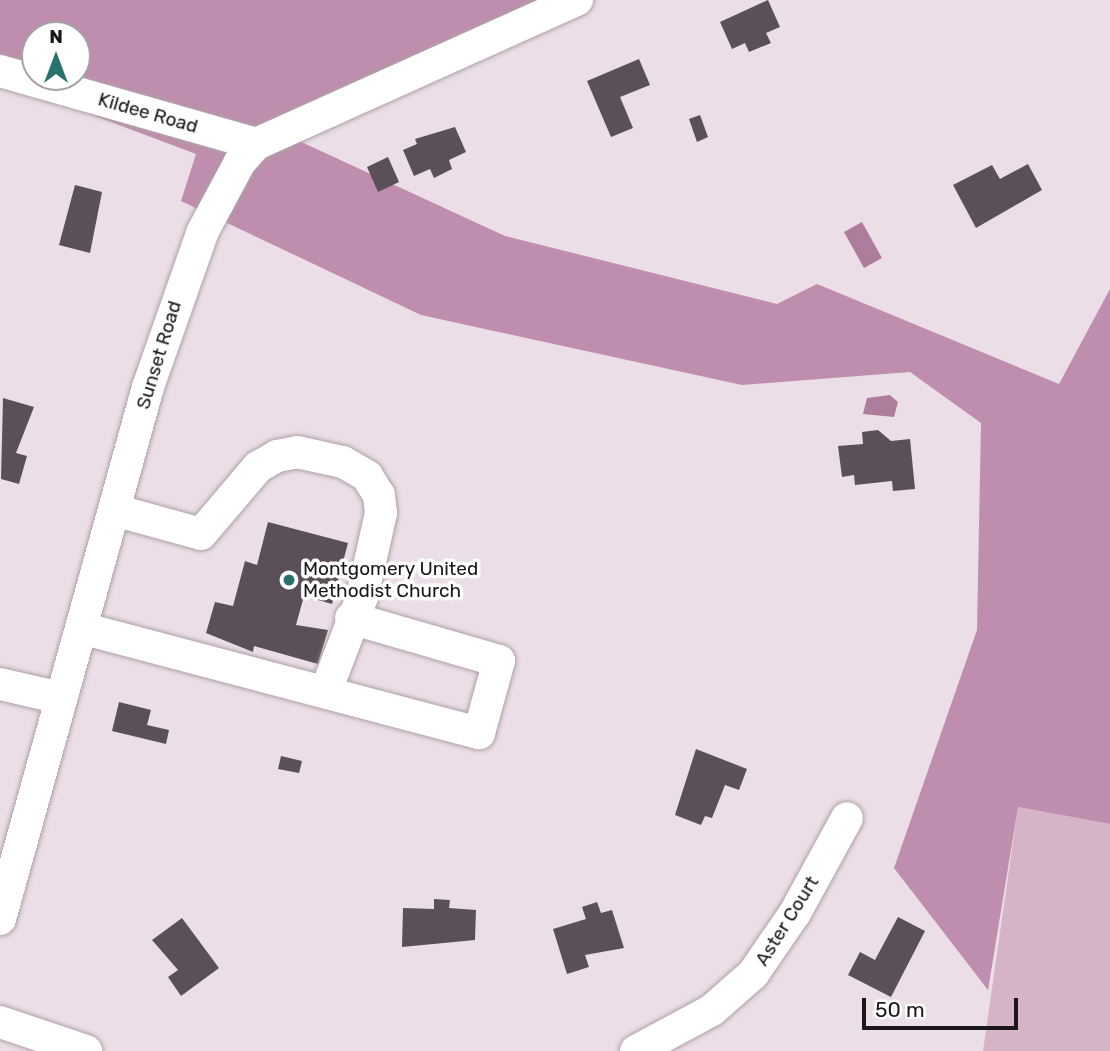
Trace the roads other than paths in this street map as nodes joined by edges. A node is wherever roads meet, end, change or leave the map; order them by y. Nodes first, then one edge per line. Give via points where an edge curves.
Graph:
1 (578, 0) edge
2 (0, 71) edge
3 (256, 144) junction
4 (114, 510) junction
5 (351, 618) junction
6 (81, 628) junction
7 (0, 684) edge
8 (326, 691) junction
9 (61, 698) junction
10 (847, 818) dead end
11 (0, 919) edge
12 (0, 1023) edge
13 (86, 1051) edge
14 (636, 1051) edge

1 - 3 street
2 - 3 street, Kildee Road
3 - 4 street, Sunset Road via 203,231 179,289
4 - 5 street via 201,534 258,467 277,456 297,452 343,462 367,476 379,495 381,513
4 - 6 street, Sunset Road
5 - 8 street
5 - 8 street via 499,661 479,733
6 - 8 street
6 - 9 street, Sunset Road
7 - 9 street
9 - 11 street, Sunset Road
10 - 14 street, Aster Court via 796,913 753,974 712,1010
12 - 13 street

